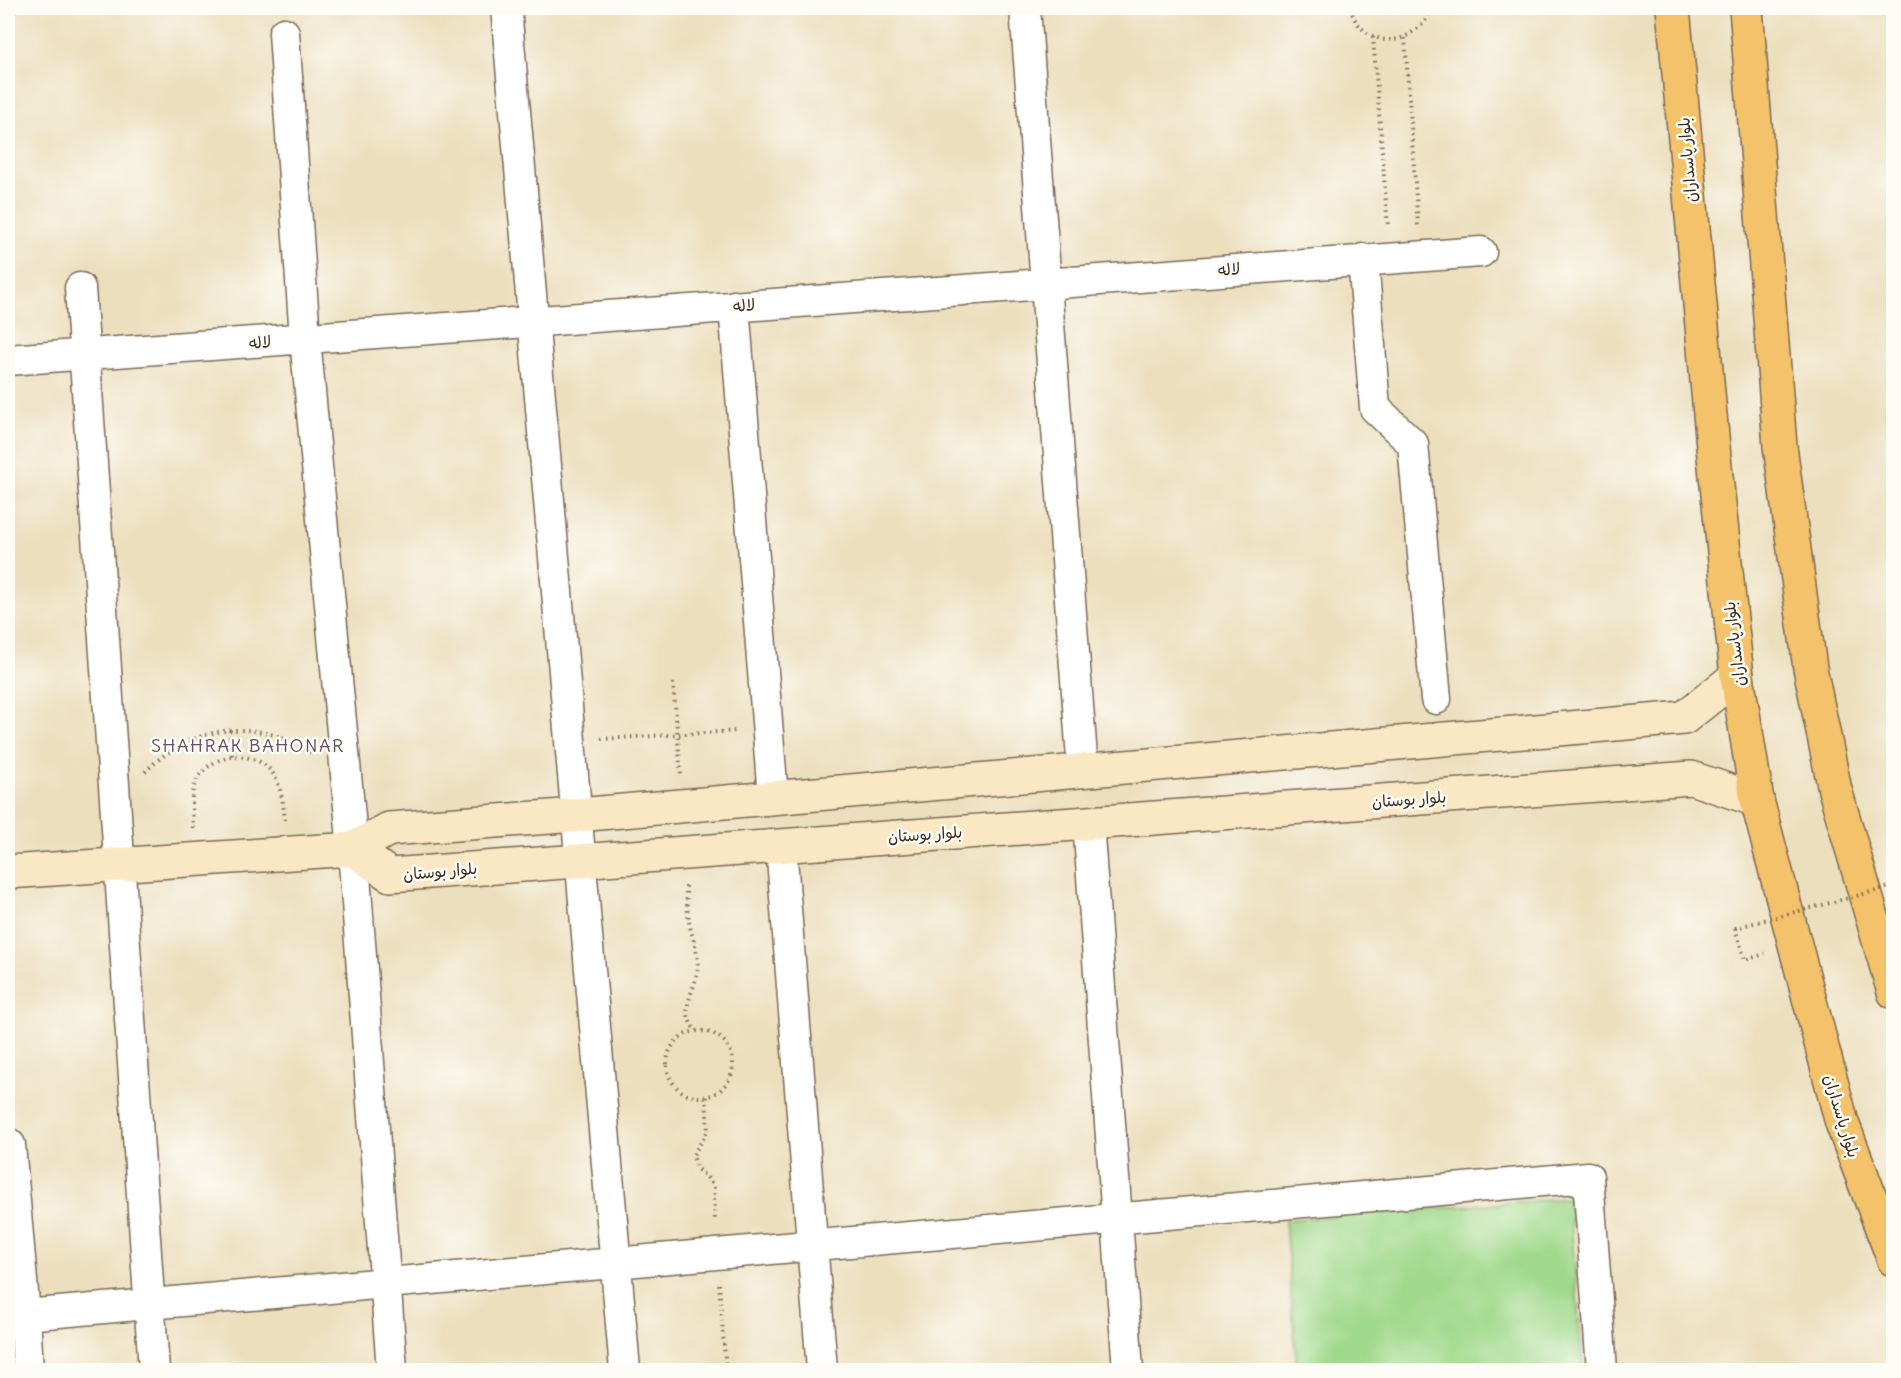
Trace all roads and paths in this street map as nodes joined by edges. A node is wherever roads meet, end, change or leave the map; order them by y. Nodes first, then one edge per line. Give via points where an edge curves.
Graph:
1 (506, 8) edge
2 (1025, 8) edge
3 (1350, 8) edge
4 (1430, 8) edge
5 (1673, 8) edge
6 (1746, 8) edge
7 (284, 33) dead end
8 (1373, 37) junction
9 (1405, 38) junction
10 (1481, 252) dead end
11 (1420, 256) junction
12 (1377, 259) junction
13 (1046, 283) junction
14 (80, 288) dead end
15 (734, 306) junction
16 (533, 321) junction
17 (305, 338) junction
18 (85, 354) junction
19 (8, 360) edge
20 (1737, 676) junction
21 (672, 683) dead end
22 (1436, 699) dead end
23 (768, 729) junction
24 (230, 730) junction
25 (677, 734) junction
26 (570, 742) junction
27 (232, 757) junction
28 (1083, 771) junction
29 (144, 773) dead end
30 (348, 797) junction
31 (773, 797) junction
32 (1757, 800) junction
33 (684, 805) junction
34 (577, 815) junction
35 (1088, 822) junction
36 (781, 845) junction
37 (352, 849) junction
38 (288, 852) junction
39 (685, 852) junction
40 (195, 859) junction
41 (580, 860) junction
42 (120, 864) junction
43 (8, 872) edge
44 (1893, 886) edge
45 (1745, 960) dead end
46 (1893, 992) edge
47 (694, 1030) junction
48 (8, 1143) edge
49 (1117, 1219) junction
50 (812, 1246) junction
51 (1893, 1260) edge
52 (616, 1263) junction
53 (386, 1283) junction
54 (149, 1304) junction
55 (16, 1316) edge
56 (28, 1371) edge
57 (154, 1371) edge
58 (392, 1371) edge
59 (625, 1371) edge
60 (822, 1371) edge
61 (1128, 1371) edge
62 (1602, 1371) edge

1 - 16 street
2 - 13 street
3 - 8 path via 1359,25
4 - 9 path via 1424,23
5 - 20 highway, بلوار پاسداران
6 - 46 highway via 1780,446 1810,668 1835,790
7 - 17 street
8 - 9 path
8 - 12 path
9 - 11 path
10 - 11 street, لاله
11 - 12 street, لاله
12 - 13 street, لاله
12 - 22 street via 1374,408 1413,444
13 - 15 street, لاله
13 - 28 street
14 - 18 street
15 - 16 street, لاله
15 - 23 street
16 - 17 street, لاله
16 - 26 street
17 - 18 street, لاله
17 - 30 street
18 - 19 street, لاله
18 - 42 street
20 - 28 street via 1684,718
20 - 32 highway, بلوار پاسداران
21 - 25 path
23 - 25 path
23 - 31 street
24 - 27 path
24 - 29 path via 195,737 176,746
24 - 30 path via 260,731 302,747 320,761
25 - 26 path
25 - 33 path
26 - 34 street
27 - 38 path via 259,762 278,782
27 - 40 path via 209,765 194,786
28 - 31 street
30 - 37 street
31 - 33 street
32 - 35 street, بلوار بوستان via 1690,778
32 - 51 highway, بلوار پاسداران via 1842,1123
33 - 34 street
34 - 37 street via 389,829
34 - 41 street
35 - 36 street, بلوار بوستان
35 - 49 street
36 - 39 street, بلوار بوستان
36 - 50 street
37 - 38 street
37 - 41 street, بلوار بوستان via 390,875
37 - 53 street
38 - 40 street
39 - 41 street, بلوار بوستان
39 - 47 path via 686,895 697,952 697,973 687,1006 687,1020
40 - 42 street
41 - 52 street
42 - 43 street
42 - 54 street
44 - 45 path, bridge via 1735,928
47 - 47 path via 673,1044 667,1056 667,1069 681,1091 693,1097 706,1097 728,1083 733,1058 720,1036 708,1030
48 - 55 street
49 - 50 street
49 - 61 street
49 - 62 street via 1588,1178
50 - 52 street
50 - 60 street
52 - 53 street
52 - 59 street
53 - 54 street
53 - 58 street
54 - 55 street
54 - 57 street
55 - 56 street

